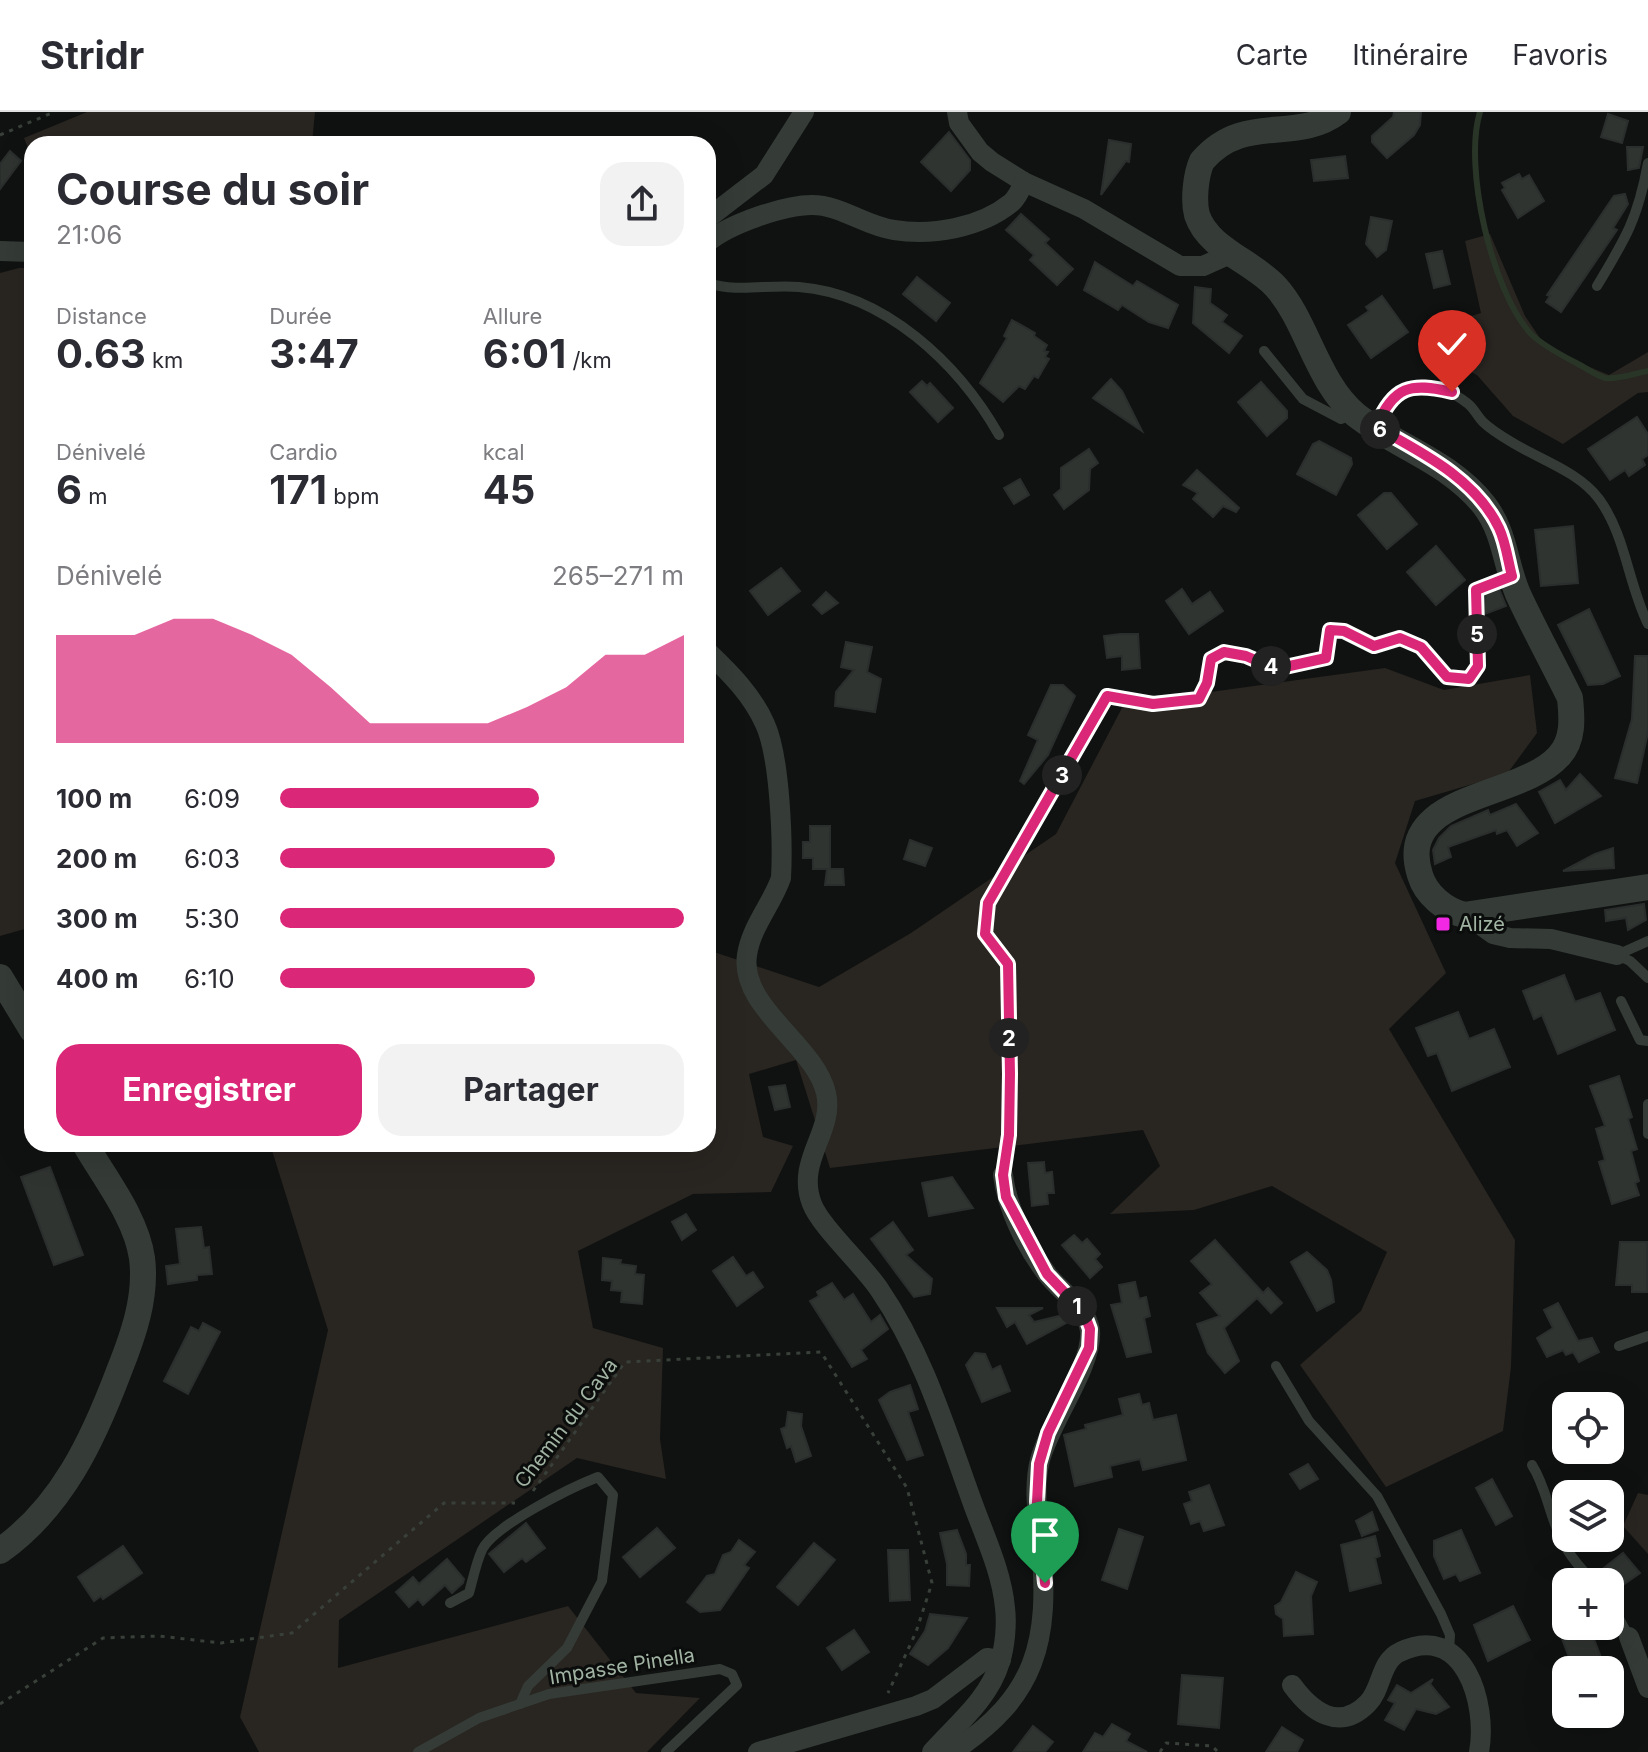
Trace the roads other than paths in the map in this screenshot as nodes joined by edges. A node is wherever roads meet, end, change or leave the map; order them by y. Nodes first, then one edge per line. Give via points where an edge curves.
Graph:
1 (804, 112) edge
2 (957, 112) edge
3 (1338, 112) edge
4 (1648, 163) edge
5 (1024, 182) junction
6 (716, 212) edge
7 (716, 237) edge
8 (0, 251) edge
9 (24, 252) edge
10 (1232, 253) junction
11 (716, 286) edge
12 (1597, 286) dead end
13 (1264, 351) dead end
14 (1366, 420) junction
15 (999, 435) dead end
16 (1648, 624) edge
17 (716, 660) edge
18 (1648, 887) edge
19 (1478, 915) junction
20 (1648, 941) edge
21 (1617, 955) junction
22 (0, 977) edge
23 (1648, 978) edge
24 (1621, 1001) dead end
25 (24, 1017) edge
26 (1648, 1041) edge
27 (1648, 1104) edge
28 (1648, 1134) edge
29 (90, 1152) edge
30 (1003, 1175) road end
31 (1648, 1336) edge
32 (1619, 1346) dead end
33 (1276, 1366) dead end
34 (1532, 1465) dead end
35 (0, 1551) edge
36 (1580, 1568) edge
37 (450, 1603) dead end
38 (1624, 1628) edge
39 (1629, 1637) joint
40 (1449, 1650) junction
41 (1001, 1660) junction
42 (1292, 1685) dead end
43 (1648, 1688) edge
44 (520, 1704) junction
45 (418, 1752) edge
46 (666, 1752) edge
47 (758, 1752) edge
48 (932, 1752) edge
49 (952, 1752) edge
50 (1479, 1752) edge

1 - 6 street via 764,175
2 - 5 street via 980,152
3 - 10 street via 1327,121 1309,123 1262,116 1239,122 1218,138 1201,163 1197,215 1212,238
4 - 12 lane via 1630,232
5 - 7 street via 1013,202 955,230 894,230 812,205 787,208
5 - 10 street via 1084,209 1180,266 1203,266
8 - 9 street
10 - 14 street via 1279,290 1336,392
11 - 15 lane via 823,290 859,303 912,332 968,385
13 - 14 lane via 1303,399 1341,419
14 - 16 lane via 1403,389 1426,386 1452,392 1492,429 1574,477 1597,496 1613,521
14 - 19 street via 1464,483 1485,506 1500,529 1512,576 1570,698 1569,740 1560,756 1518,783 1444,809 1424,828 1416,852 1421,877 1433,897 1450,911
17 - 41 street via 741,685 766,726 775,766 781,878 746,958 761,1002 816,1068 826,1093 827,1115 809,1159 807,1187 813,1206 879,1287 917,1351 996,1568 1005,1607
18 - 19 street
19 - 21 street via 1493,934 1551,939
20 - 21 lane
21 - 23 lane
22 - 25 street
24 - 26 lane via 1640,1040
27 - 28 lane
29 - 35 street via 133,1225 142,1259 133,1335 80,1462 51,1504
30 - 49 street via 1006,1197 1036,1257 1084,1313 1089,1348 1048,1433 1039,1464 1045,1613 1034,1666 1013,1700
31 - 32 lane
33 - 40 lane via 1309,1421 1377,1496 1441,1614 1450,1635
34 - 36 lane via 1555,1526
37 - 44 lane via 469,1593 483,1547 512,1523 598,1477 613,1495 602,1581 567,1648 528,1686
38 - 39 lane
39 - 43 street
40 - 42 street via 1423,1645 1397,1652 1370,1702 1332,1718 1308,1707
40 - 50 street via 1465,1667 1477,1697
41 - 47 street via 987,1658 933,1699
41 - 48 street via 990,1689
44 - 45 lane, Impasse Pinella via 479,1718
44 - 46 lane, Impasse Pinella via 549,1694 720,1669 732,1674 737,1685

